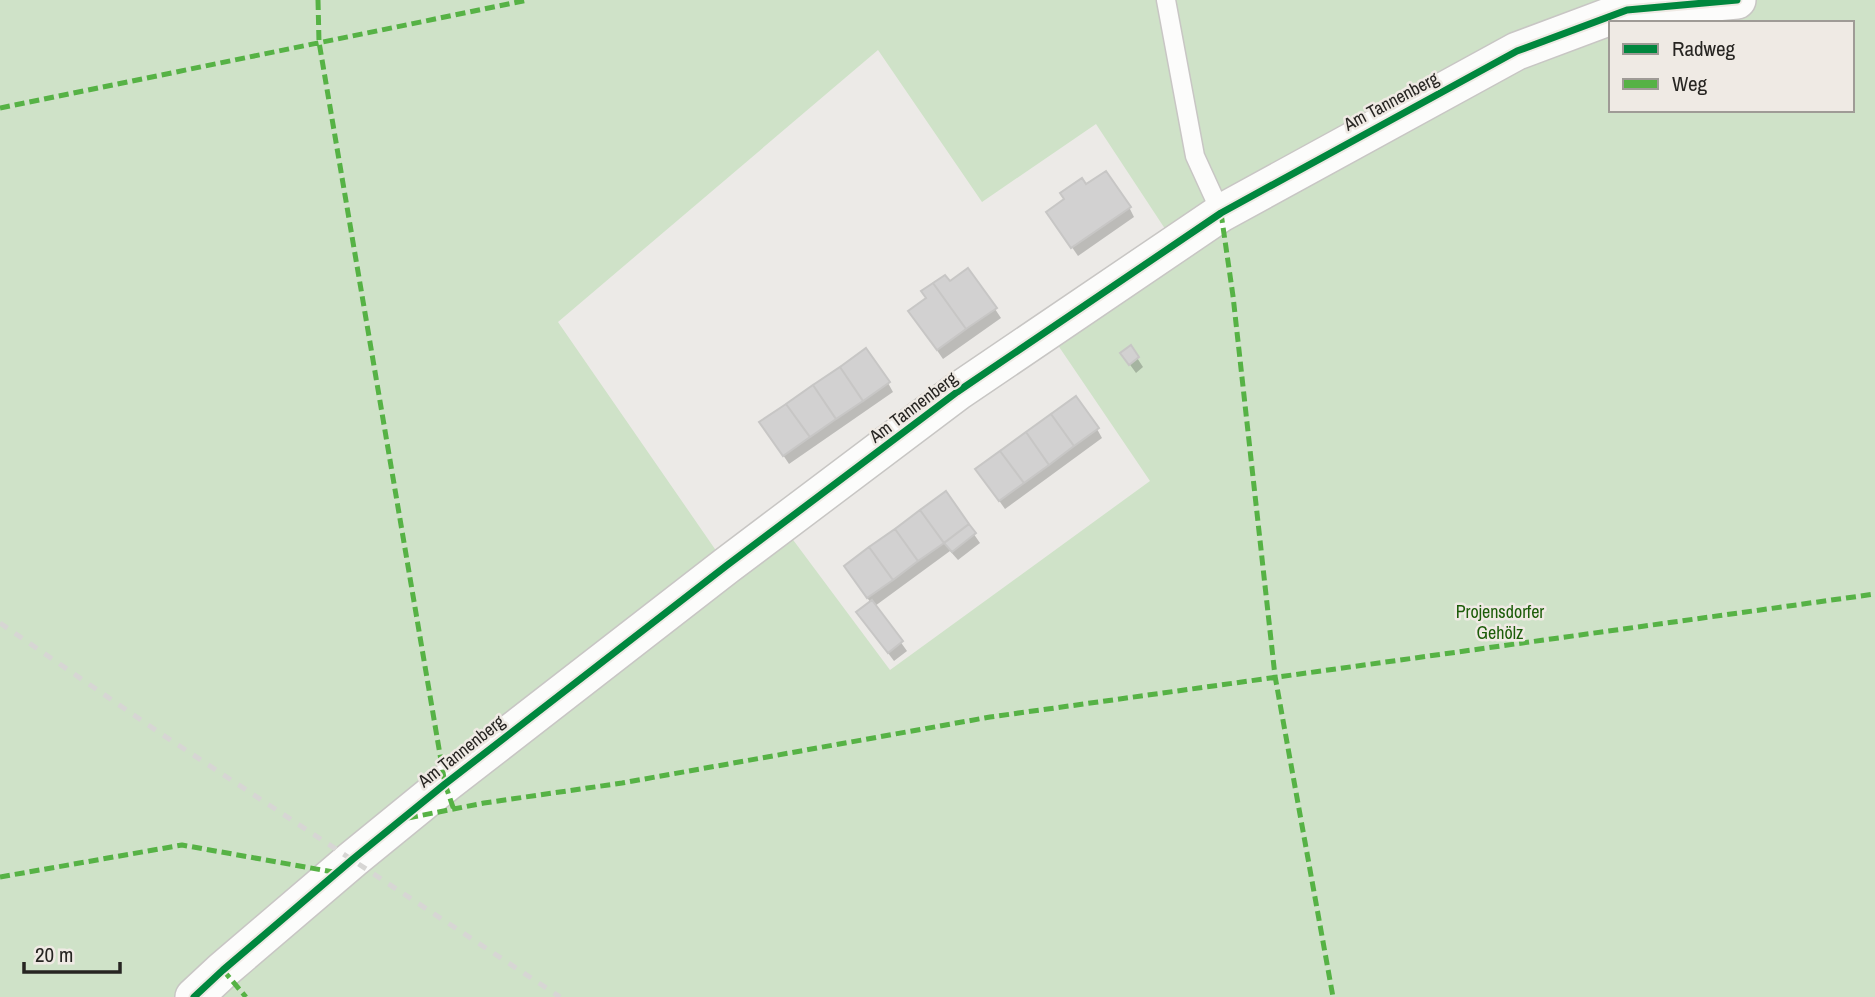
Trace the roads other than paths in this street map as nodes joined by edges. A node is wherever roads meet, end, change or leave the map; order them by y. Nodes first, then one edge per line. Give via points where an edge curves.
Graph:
1 (1166, 0) edge
2 (1737, 0) edge
3 (1221, 213) junction
4 (194, 997) edge

1 - 3 lane via 1195,156
2 - 3 street, Am Tannenberg via 1627,10 1517,51
3 - 4 street, Am Tannenberg via 957,392 726,566 436,791

